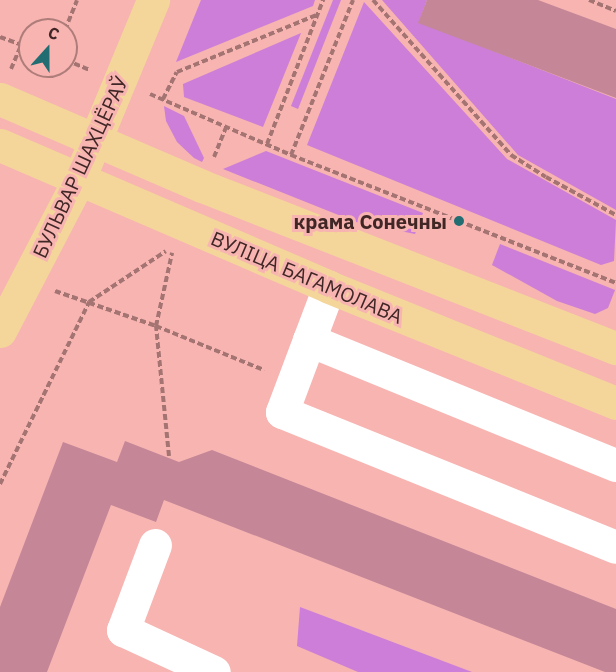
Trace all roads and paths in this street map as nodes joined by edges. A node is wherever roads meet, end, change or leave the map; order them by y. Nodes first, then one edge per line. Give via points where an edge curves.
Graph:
1 (77, 0) edge
2 (153, 0) edge
3 (323, 0) edge
4 (353, 0) edge
5 (373, 0) edge
6 (589, 0) edge
7 (616, 11) edge
8 (317, 15) junction
9 (70, 18) edge
10 (0, 37) edge
11 (18, 44) edge
12 (0, 99) edge
13 (95, 139) junction
14 (267, 144) junction
15 (0, 146) edge
16 (291, 155) junction
17 (79, 179) junction
18 (616, 214) edge
19 (173, 247) dead end
20 (616, 282) edge
21 (329, 287) junction
22 (89, 302) dead end
23 (0, 331) edge
24 (309, 339) junction
25 (614, 341) edge
26 (616, 403) edge
27 (170, 456) dead end
28 (616, 465) edge
29 (0, 484) edge
30 (155, 545) dead end
31 (616, 547) edge
32 (214, 672) edge

1 - 9 path
2 - 13 main road, БУЛЬВАР ШАХЦЁРАЎ
3 - 8 path
4 - 16 path
5 - 18 path via 512,155
6 - 7 path
8 - 14 path
8 - 14 path via 177,72 163,99
10 - 11 path
12 - 13 main road
13 - 17 main road, БУЛЬВАР ШАХЦЁРАЎ
13 - 25 main road via 202,186
14 - 16 path
15 - 17 main road, ВУЛІЦА БАГАМОЛАВА
16 - 20 path
17 - 21 main road, ВУЛІЦА БАГАМОЛАВА
17 - 23 main road, БУЛЬВАР ШАХЦЁРАЎ
19 - 27 path via 156,326
21 - 24 lane
21 - 26 main road, ВУЛІЦА БАГАМОЛАВА
22 - 29 path
24 - 28 lane
24 - 31 lane via 282,412
30 - 32 lane via 123,630

